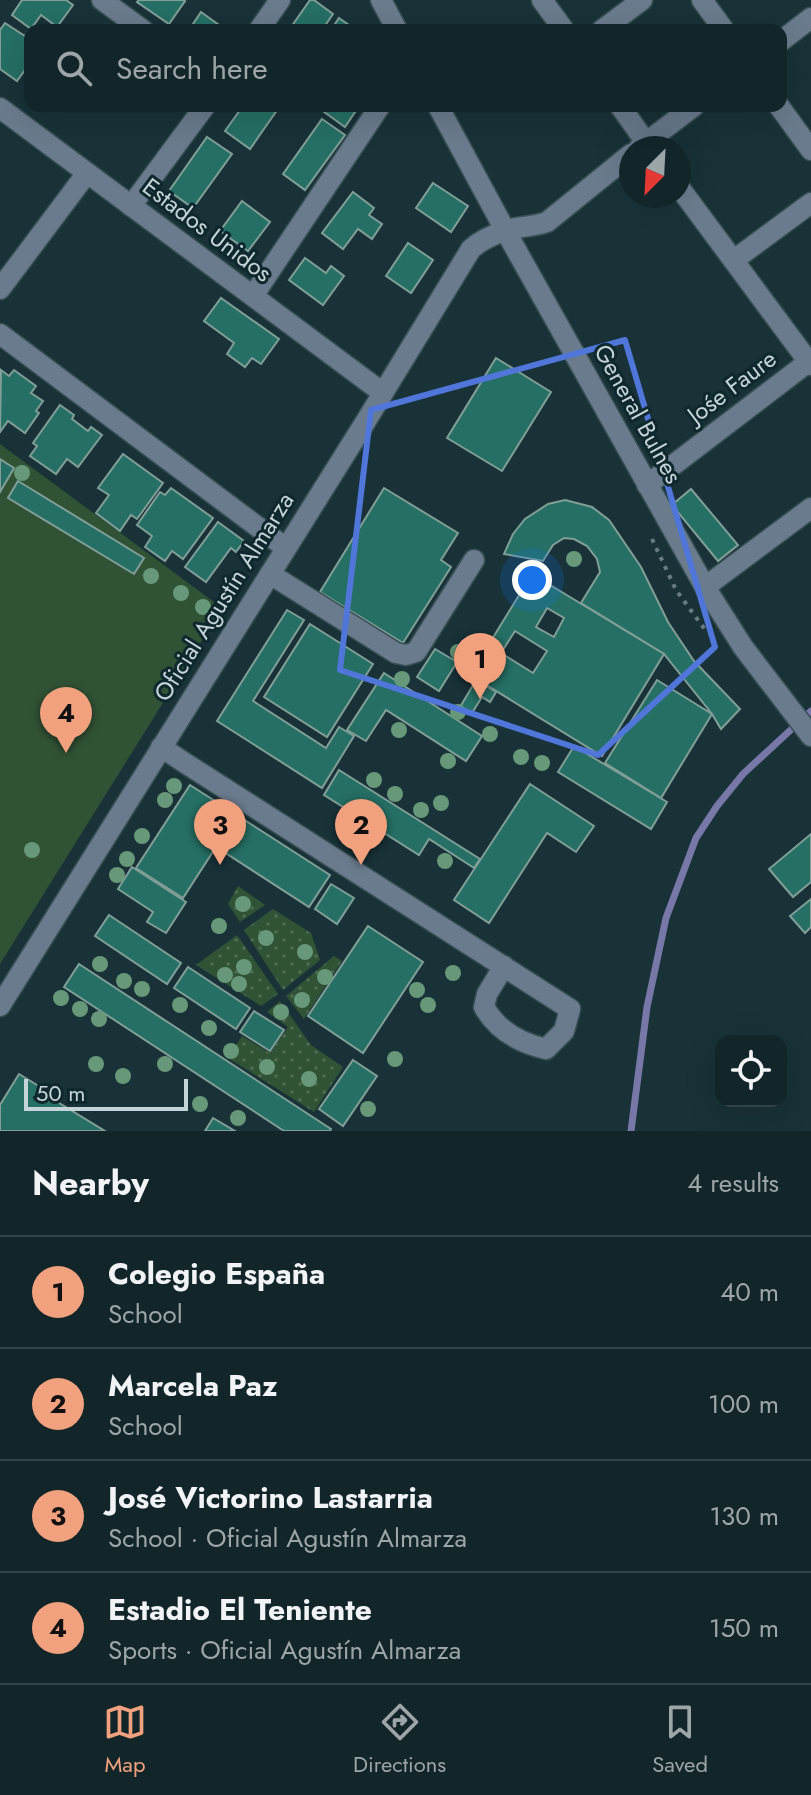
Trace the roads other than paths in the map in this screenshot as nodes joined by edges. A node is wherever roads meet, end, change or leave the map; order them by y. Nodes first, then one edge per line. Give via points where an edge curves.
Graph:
1 (102, 0) edge
2 (280, 0) edge
3 (381, 0) edge
4 (542, 0) edge
5 (642, 0) edge
6 (702, 0) edge
7 (811, 18) edge
8 (135, 24) edge
9 (263, 24) edge
10 (394, 24) edge
11 (560, 24) edge
12 (610, 24) edge
13 (720, 24) edge
14 (787, 36) edge
15 (0, 108) edge
16 (201, 112) edge
17 (376, 112) edge
18 (441, 112) edge
19 (623, 112) edge
20 (686, 112) edge
21 (783, 112) edge
22 (635, 136) edge
23 (656, 136) edge
24 (811, 150) edge
25 (619, 165) edge
26 (87, 173) junction
27 (691, 203) edge
28 (811, 203) edge
29 (131, 206) junction
30 (505, 230) junction
31 (734, 260) junction
32 (0, 289) edge
33 (253, 296) junction
34 (0, 334) edge
35 (810, 362) edge
36 (383, 393) junction
37 (647, 485) junction
38 (811, 508) edge
39 (286, 548) junction
40 (474, 560) dead end
41 (270, 574) junction
42 (705, 587) junction
43 (803, 726) edge
44 (161, 747) junction
45 (504, 966) junction
46 (0, 1006) edge

1 - 8 street
2 - 9 street
3 - 10 street
4 - 11 street
5 - 12 street
6 - 13 street
7 - 14 street
15 - 26 street, Estados Unidos
16 - 29 street
17 - 33 street
18 - 30 street, General Bulnes
19 - 22 street
20 - 23 street, Oficial Agustín Almarza
21 - 24 street
25 - 30 street, Oficial Agustín Almarza via 547,222
26 - 29 street, Estados Unidos
26 - 32 street
27 - 31 street
28 - 31 street
29 - 33 street, Estados Unidos
30 - 36 street, Oficial Agustín Almarza via 471,249
30 - 37 street, General Bulnes
31 - 35 street
33 - 36 street, Estados Unidos
34 - 39 street
35 - 37 street, Jośe Faure
36 - 39 street, Oficial Agustín Almarza
37 - 42 street, General Bulnes
38 - 42 street
39 - 41 street, Oficial Agustín Almarza
40 - 41 street via 416,652 406,655
41 - 44 street, Oficial Agustín Almarza
42 - 43 street, General Bulnes
44 - 45 street
44 - 46 street, Oficial Agustín Almarza
45 - 45 street via 484,1007 511,1035 546,1049 564,1031 570,1009

